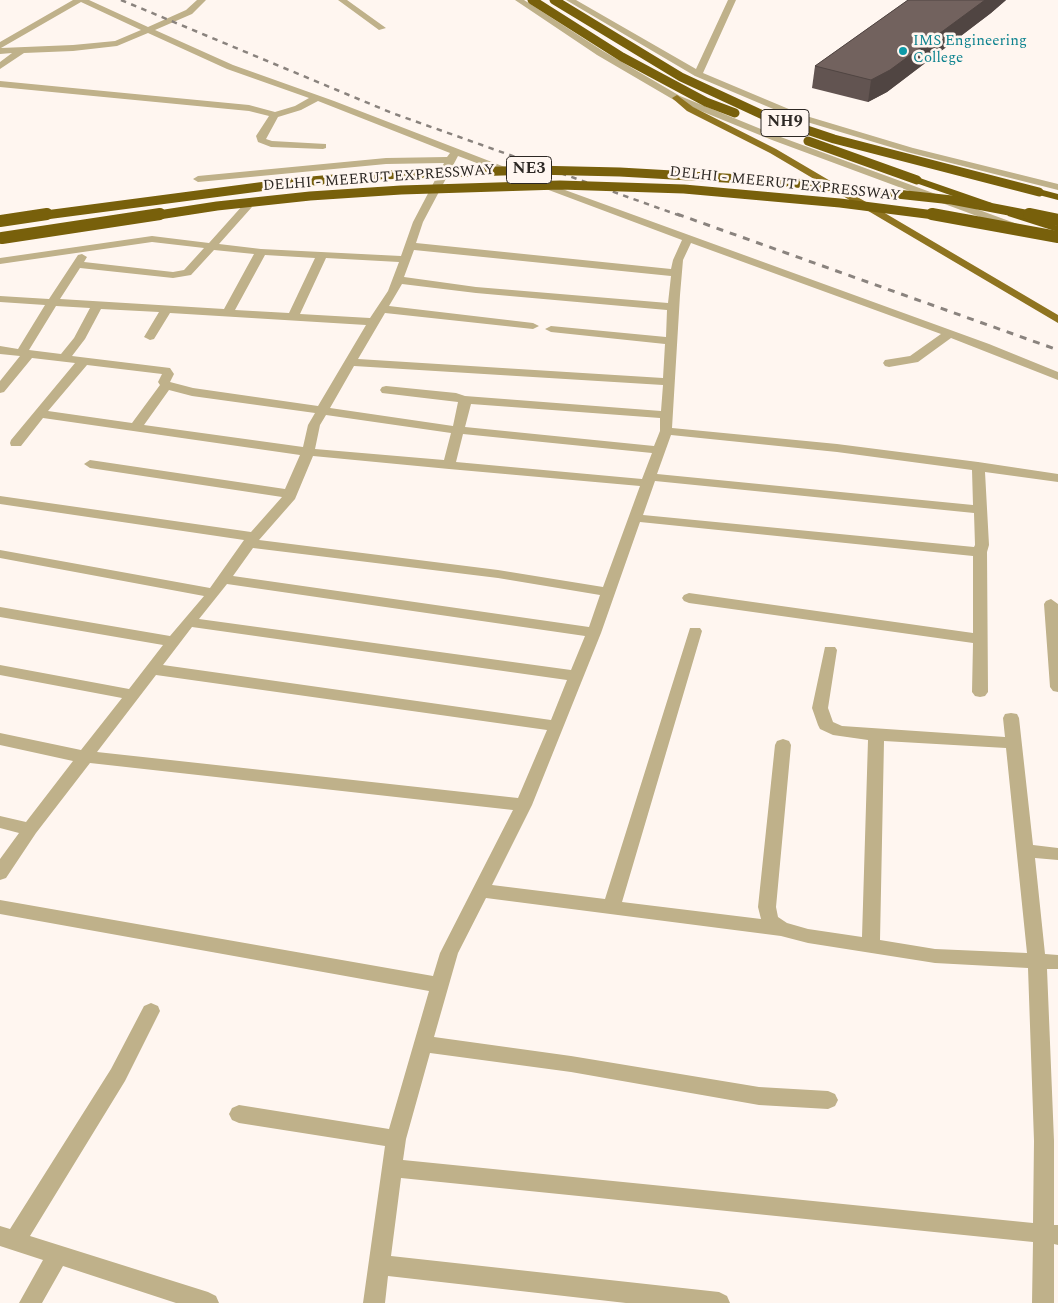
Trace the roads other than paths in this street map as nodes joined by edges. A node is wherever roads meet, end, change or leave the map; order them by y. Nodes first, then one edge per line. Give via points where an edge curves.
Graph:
1 (80, 0) edge
2 (202, 0) edge
3 (342, 0) edge
4 (519, 0) edge
5 (532, 0) edge
6 (554, 0) edge
7 (570, 0) edge
8 (732, 0) edge
9 (382, 28) dead end
10 (150, 30) junction
11 (633, 38) junction
12 (0, 46) edge
13 (592, 47) junction
14 (22, 50) junction
15 (0, 51) edge
16 (0, 66) edge
17 (698, 74) junction
18 (0, 84) edge
19 (728, 91) junction
20 (317, 98) junction
21 (677, 98) junction
22 (711, 110) junction
23 (275, 115) junction
24 (861, 136) junction
25 (775, 138) junction
26 (323, 146) dead end
27 (453, 156) junction
28 (831, 158) junction
29 (198, 178) dead end
30 (1058, 187) edge
31 (1058, 197) edge
32 (247, 207) dead end
33 (1058, 220) edge
34 (0, 221) edge
35 (1058, 229) edge
36 (1058, 237) edge
37 (1, 238) edge
38 (688, 238) junction
39 (1058, 243) edge
40 (211, 246) junction
41 (89, 248) junction
42 (261, 252) junction
43 (408, 253) junction
44 (322, 256) junction
45 (0, 262) edge
46 (77, 264) junction
47 (677, 273) junction
48 (398, 280) junction
49 (0, 299) edge
50 (52, 302) junction
51 (97, 306) junction
52 (673, 307) junction
53 (382, 309) junction
54 (166, 310) junction
55 (1058, 310) edge
56 (228, 313) junction
57 (293, 318) junction
58 (1058, 320) edge
59 (374, 322) junction
60 (533, 326) dead end
61 (550, 329) dead end
62 (950, 333) junction
63 (150, 337) dead end
64 (671, 342) junction
65 (0, 350) edge
66 (26, 353) junction
67 (65, 357) junction
68 (84, 360) junction
69 (351, 362) junction
70 (889, 363) dead end
71 (1058, 376) edge
72 (669, 382) junction
73 (166, 385) junction
74 (0, 389) edge
75 (386, 390) dead end
76 (462, 400) junction
77 (322, 412) junction
78 (41, 414) junction
79 (667, 415) junction
80 (135, 428) junction
81 (458, 430) junction
82 (666, 431) junction
83 (16, 442) dead end
84 (660, 450) junction
85 (308, 452) junction
86 (90, 464) dead end
87 (449, 465) junction
88 (978, 466) junction
89 (1058, 478) edge
90 (649, 480) junction
91 (290, 494) junction
92 (0, 500) edge
93 (980, 510) junction
94 (636, 518) junction
95 (252, 540) junction
96 (980, 552) junction
97 (0, 554) edge
98 (222, 579) junction
99 (214, 592) junction
100 (609, 592) junction
101 (689, 598) dead end
102 (1051, 604) dead end
103 (0, 612) edge
104 (189, 622) junction
105 (1055, 627) edge
106 (695, 632) dead end
107 (594, 633) junction
108 (980, 639) junction
109 (174, 642) junction
110 (830, 650) dead end
111 (153, 669) junction
112 (0, 670) edge
113 (576, 676) junction
114 (1058, 688) edge
115 (980, 692) dead end
116 (133, 695) junction
117 (1011, 718) dead end
118 (556, 726) junction
119 (876, 735) junction
120 (0, 739) edge
121 (1014, 743) junction
122 (783, 745) dead end
123 (86, 757) junction
124 (524, 805) junction
125 (0, 822) edge
126 (30, 829) junction
127 (1026, 852) junction
128 (1058, 854) edge
129 (0, 873) edge
130 (480, 890) junction
131 (0, 907) edge
132 (612, 908) junction
133 (781, 929) junction
134 (870, 946) junction
135 (1038, 960) junction
136 (1058, 962) edge
137 (440, 985) junction
138 (151, 1011) dead end
139 (423, 1044) junction
140 (828, 1100) dead end
141 (239, 1114) dead end
142 (396, 1139) junction
143 (392, 1168) junction
144 (1051, 1234) edge
145 (7, 1238) edge
146 (58, 1255) junction
147 (380, 1265) junction
148 (30, 1303) edge
149 (208, 1303) edge
150 (374, 1303) edge
151 (718, 1303) edge
152 (1043, 1303) edge

1 - 10 street
1 - 12 street
2 - 10 street via 189,12
3 - 9 street
4 - 13 street
5 - 35 highway, NH9, bridge via 622,57 706,102
6 - 31 highway, NH9, bridge via 681,77 765,116 834,139
7 - 11 street
8 - 17 street
10 - 14 street via 117,43
10 - 20 street via 230,66
11 - 13 street
11 - 17 street
13 - 21 street
14 - 15 street
14 - 16 street
17 - 19 street
18 - 23 street via 249,108
19 - 22 street
19 - 24 street
20 - 23 street
20 - 27 street
21 - 22 street
21 - 58 main road, bridge via 690,109 744,135
22 - 25 street
23 - 26 street via 261,136 264,142
24 - 28 street
24 - 30 street
25 - 28 street
25 - 55 main road, bridge via 788,151
27 - 29 street
27 - 38 street
27 - 43 street via 418,222
28 - 39 street
32 - 40 street
33 - 34 highway, DELHI - MEERUT EXPRESSWAY / NE3, bridge via 952,200 777,180 533,170 388,175 289,183
36 - 37 highway, DELHI - MEERUT EXPRESSWAY / NE3, bridge via 944,216 830,202 684,189 560,185 310,196
38 - 47 street via 678,260
38 - 62 street
40 - 41 street via 152,239
40 - 42 street
40 - 46 street via 187,273 180,274
41 - 45 street
41 - 46 street
42 - 44 street
42 - 56 street
43 - 44 street
43 - 47 street
43 - 48 street
44 - 57 street
46 - 50 street
47 - 52 street
48 - 52 street
48 - 53 street
49 - 50 street
50 - 51 street
50 - 66 street
51 - 54 street
51 - 67 street
52 - 64 street
53 - 59 street
53 - 60 street
54 - 56 street
54 - 63 street
56 - 57 street
57 - 59 street
59 - 69 street
61 - 64 street
62 - 70 street via 914,359
62 - 71 street
64 - 72 street
65 - 66 street
66 - 67 street
66 - 74 street
67 - 68 street
68 - 73 street via 166,371
68 - 78 street
69 - 72 street
69 - 77 street
72 - 79 street
73 - 77 street
73 - 80 street
75 - 76 street
76 - 79 street
76 - 81 street via 465,404
77 - 81 street
77 - 85 street via 314,425
78 - 80 street
78 - 83 street
79 - 82 street
80 - 85 street
81 - 84 street
81 - 87 street
82 - 84 street
82 - 88 street
84 - 90 street
85 - 87 street
85 - 91 street
86 - 91 street
87 - 90 street
88 - 89 street
88 - 93 street
90 - 93 street
90 - 94 street
91 - 95 street
92 - 95 street
93 - 96 street
94 - 96 street
94 - 100 street
95 - 98 street
95 - 100 street
96 - 108 street
97 - 99 street
98 - 99 street
98 - 107 street
99 - 104 street
100 - 107 street
101 - 108 street
102 - 105 street
103 - 109 street
104 - 109 street
104 - 113 street
105 - 114 street
106 - 132 street
107 - 113 street
108 - 115 street
109 - 111 street
110 - 119 street via 820,708 822,718 826,725 839,731
111 - 116 street
111 - 118 street
112 - 116 street
113 - 118 street
116 - 123 street
117 - 121 street
118 - 124 street
119 - 121 street
119 - 134 street
120 - 123 street
121 - 127 street
122 - 133 street via 767,907 770,920
123 - 124 street
123 - 126 street
124 - 130 street
125 - 126 street
126 - 129 street
127 - 128 street
127 - 135 street
130 - 132 street
130 - 137 street via 449,953
131 - 137 street
132 - 133 street
133 - 134 street
134 - 135 street via 935,956
135 - 136 street
135 - 144 street via 1044,1141
137 - 139 street
138 - 145 street via 118,1075
139 - 140 street via 571,1064 760,1096
139 - 142 street
141 - 142 street
142 - 143 street
143 - 144 street
143 - 147 street
144 - 152 street
145 - 146 street
146 - 148 street
146 - 149 street
147 - 150 street
147 - 151 street

